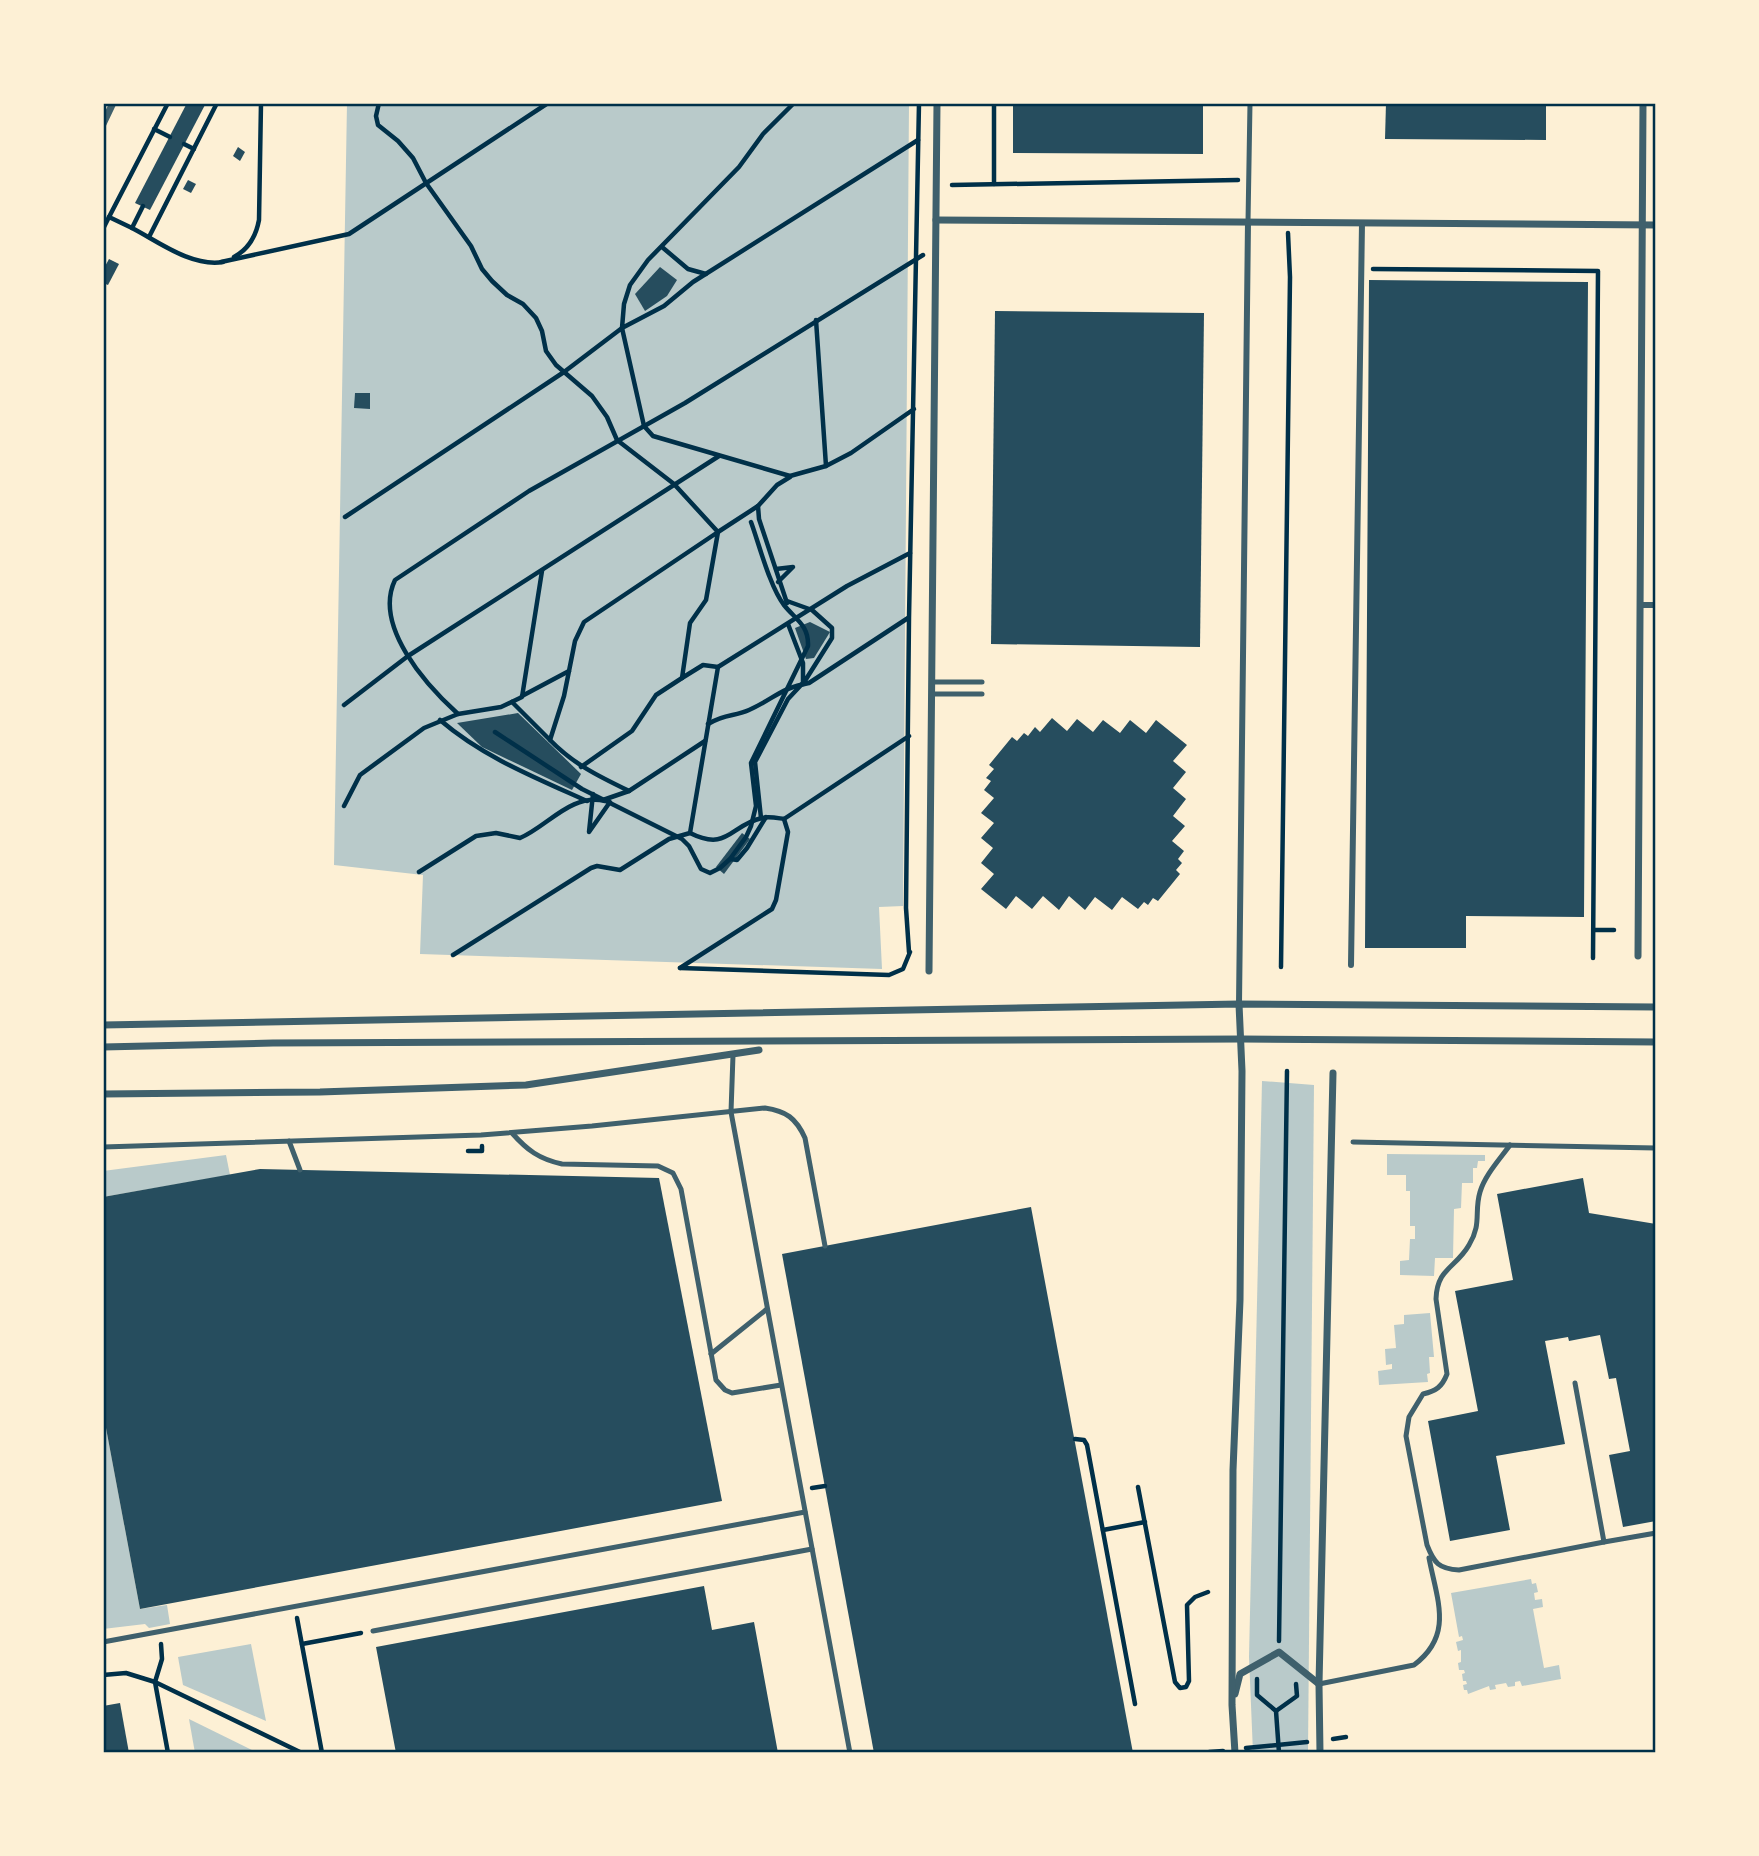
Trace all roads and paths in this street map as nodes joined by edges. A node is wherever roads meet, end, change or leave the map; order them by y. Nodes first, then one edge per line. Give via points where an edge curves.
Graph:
1 (113, 103) edge
2 (168, 103) edge
3 (217, 103) edge
4 (261, 103) edge
5 (379, 103) edge
6 (548, 103) edge
7 (794, 103) edge
8 (919, 103) edge
9 (937, 103) edge
10 (994, 103) edge
11 (1250, 103) edge
12 (1643, 103) edge
13 (103, 124) edge
14 (155, 129) junction
15 (170, 137) dead end
16 (918, 140) junction
17 (184, 144) dead end
18 (194, 149) junction
19 (1249, 179) junction
20 (426, 183) junction
21 (994, 184) junction
22 (952, 185) dead end
23 (143, 206) dead end
24 (109, 217) junction
25 (936, 220) junction
26 (1248, 222) junction
27 (1288, 223) junction
28 (1362, 223) junction
29 (1642, 225) junction
30 (1656, 225) edge
31 (132, 228) junction
32 (103, 229) edge
33 (149, 237) junction
34 (662, 247) junction
35 (936, 248) junction
36 (916, 259) junction
37 (221, 262) junction
38 (1361, 270) junction
39 (707, 274) junction
40 (816, 320) junction
41 (622, 328) junction
42 (564, 372) junction
43 (914, 408) junction
44 (644, 426) junction
45 (617, 440) junction
46 (719, 455) junction
47 (826, 466) junction
48 (790, 476) junction
49 (674, 484) junction
50 (758, 506) junction
51 (345, 517) dead end
52 (751, 522) dead end
53 (718, 532) junction
54 (911, 553) junction
55 (776, 569) junction
56 (542, 571) junction
57 (775, 585) junction
58 (787, 601) junction
59 (1640, 604) junction
60 (1656, 605) edge
61 (811, 610) junction
62 (909, 618) junction
63 (794, 621) junction
64 (788, 624) junction
65 (408, 656) junction
66 (718, 667) junction
67 (569, 671) junction
68 (682, 678) junction
69 (932, 682) junction
70 (982, 682) dead end
71 (803, 684) junction
72 (932, 694) junction
73 (982, 694) dead end
74 (522, 697) junction
75 (512, 702) junction
76 (344, 705) dead end
77 (458, 713) junction
78 (440, 720) junction
79 (708, 724) junction
80 (495, 732) dead end
81 (909, 736) junction
82 (550, 740) junction
83 (705, 741) junction
84 (581, 767) junction
85 (629, 791) junction
86 (593, 794) junction
87 (602, 800) junction
88 (588, 802) junction
89 (610, 802) junction
90 (344, 806) dead end
91 (764, 818) junction
92 (784, 819) junction
93 (690, 833) junction
94 (674, 836) junction
95 (730, 859) junction
96 (419, 872) dead end
97 (1593, 930) junction
98 (1614, 930) dead end
99 (917, 951) dead end
100 (909, 952) junction
101 (453, 955) dead end
102 (1638, 956) dead end
103 (1593, 958) dead end
104 (1351, 965) dead end
105 (1281, 967) dead end
106 (929, 971) dead end
107 (1239, 1004) junction
108 (1656, 1007) edge
109 (103, 1025) edge
110 (1242, 1039) junction
111 (1656, 1042) edge
112 (103, 1047) edge
113 (759, 1050) dead end
114 (733, 1055) junction
115 (1287, 1072) dead end
116 (1333, 1073) dead end
117 (103, 1094) edge
118 (730, 1112) junction
119 (512, 1133) junction
120 (289, 1141) junction
121 (1353, 1142) dead end
122 (1510, 1145) junction
123 (103, 1147) edge
124 (1656, 1148) edge
125 (300, 1170) dead end
126 (825, 1245) dead end
127 (767, 1309) junction
128 (711, 1354) junction
129 (1574, 1383) dead end
130 (781, 1385) junction
131 (1075, 1439) dead end
132 (1138, 1487) dead end
133 (805, 1512) junction
134 (1145, 1522) junction
135 (1103, 1530) junction
136 (1656, 1533) edge
137 (1604, 1542) junction
138 (1427, 1545) junction
139 (812, 1549) junction
140 (1208, 1592) dead end
141 (295, 1607) junction
142 (373, 1631) joint
143 (159, 1632) junction
144 (103, 1642) edge
145 (302, 1644) junction
146 (1279, 1652) junction
147 (1258, 1670) dead end
148 (1296, 1671) dead end
149 (103, 1675) edge
150 (155, 1682) junction
151 (1319, 1684) junction
152 (1135, 1704) dead end
153 (1232, 1705) junction
154 (1276, 1711) junction
155 (1346, 1737) dead end
156 (1319, 1740) junction
157 (1278, 1745) junction
158 (1235, 1751) edge
159 (1209, 1752) edge
160 (168, 1753) edge
161 (302, 1753) edge
162 (322, 1753) edge
163 (850, 1753) edge
164 (1279, 1753) edge
165 (1320, 1753) edge

1 - 13 street
2 - 14 path
3 - 18 path
4 - 37 path via 257,230 240,254
5 - 20 path via 379,125 412,158
6 - 20 path
7 - 34 path
8 - 16 path
9 - 25 street
10 - 21 path
11 - 19 lane
12 - 29 street
14 - 15 path
14 - 24 path
16 - 36 path
16 - 39 path
17 - 18 path
18 - 33 path
19 - 21 path
19 - 26 lane
20 - 37 path via 349,234
20 - 42 path via 482,269 536,318 546,351
21 - 22 path
23 - 31 path
24 - 31 path
24 - 32 path
25 - 26 street
25 - 35 street
26 - 27 street
26 - 107 street
27 - 28 street
27 - 105 path
28 - 29 street
28 - 38 street
29 - 30 street
29 - 59 street
31 - 33 path
33 - 37 path via 192,259
34 - 39 path via 688,270
34 - 41 path via 630,285
35 - 36 path
35 - 69 street
36 - 40 path
36 - 43 path
38 - 97 path via 1598,271
38 - 104 street
39 - 41 path via 664,306
40 - 44 path
40 - 47 path
41 - 42 path
41 - 44 path
42 - 45 path via 592,396
42 - 51 path
43 - 47 path
43 - 54 path
44 - 45 path
44 - 46 path via 653,436
45 - 49 path
45 - 65 path via 529,491 395,580 390,590 391,618
46 - 48 path
46 - 49 path
47 - 48 path
48 - 50 path
49 - 53 path
49 - 56 path
50 - 53 path
50 - 55 path
52 - 57 path
53 - 67 path via 584,622
53 - 68 path via 706,600 690,623
54 - 61 path
54 - 62 path
55 - 57 path via 793,567
55 - 58 path
56 - 65 path
56 - 74 path
57 - 95 path via 806,631 807,653 751,763 755,815
58 - 61 path
58 - 63 path
59 - 60 street
59 - 102 street
61 - 63 path
61 - 71 path via 834,634
62 - 71 path
62 - 81 path
63 - 64 path
64 - 66 path
64 - 71 path via 803,663
65 - 76 path
65 - 77 path via 422,678
66 - 68 path via 703,665
66 - 79 path
67 - 74 path
67 - 82 path
68 - 84 path via 656,695 632,731
69 - 70 lane
69 - 72 street
71 - 79 path via 790,685 748,710
71 - 91 path via 788,699 755,762
72 - 73 lane
72 - 106 street
74 - 75 path
75 - 77 path
75 - 82 path
77 - 78 path
78 - 88 path via 486,753
78 - 90 path via 360,775
79 - 83 path
80 - 86 path
81 - 92 path
81 - 100 path
82 - 84 path
83 - 85 path
83 - 93 path
84 - 85 path
85 - 87 path
86 - 89 path
86 - 89 path via 590,832
87 - 88 path
87 - 94 path
88 - 96 path via 565,807 520,838 496,833 476,836
89 - 95 path via 682,839 705,872 715,872
91 - 92 path
91 - 93 path via 723,839 703,839
91 - 95 path via 737,860
92 - 100 path via 788,832 775,905 680,968 888,975 903,969
93 - 94 path
94 - 101 path via 623,869 591,868
97 - 98 path
97 - 103 path
99 - 100 path
107 - 108 street
107 - 109 street
107 - 110 street
110 - 111 street
110 - 112 street
110 - 153 street
113 - 114 street
114 - 117 street via 526,1085
114 - 118 lane
115 - 146 path
116 - 151 street
118 - 119 lane
118 - 126 lane via 780,1110 799,1124
118 - 127 lane
119 - 120 lane
119 - 128 lane via 526,1149 562,1164 658,1166 673,1173 681,1189
120 - 123 lane
120 - 125 lane
121 - 122 lane
122 - 124 lane
122 - 138 lane via 1480,1191 1478,1226 1469,1246 1443,1273 1436,1288 1447,1374 1434,1391 1423,1394 1409,1417 1406,1436
127 - 128 lane
127 - 130 lane
128 - 130 lane via 716,1380 725,1390
129 - 137 lane
130 - 133 lane
131 - 135 path via 1087,1445
132 - 134 path
133 - 139 lane
133 - 141 lane
134 - 135 path
134 - 140 path via 1175,1682 1180,1688 1189,1681 1187,1605
135 - 152 path
136 - 137 lane
137 - 138 lane via 1459,1570 1433,1562
138 - 151 lane via 1440,1627 1426,1655 1413,1665
139 - 142 lane
139 - 163 lane
141 - 143 lane
141 - 145 path
142 - 145 path
143 - 144 lane
143 - 150 path via 162,1659
145 - 162 path
146 - 151 street
146 - 153 street via 1240,1674
147 - 154 path via 1257,1695
148 - 154 path via 1297,1696
149 - 150 path via 127,1673
150 - 160 path
150 - 161 path
151 - 156 street
153 - 158 street
154 - 157 path
155 - 156 path
156 - 157 path
156 - 165 street
157 - 158 path
157 - 164 path
158 - 159 path

